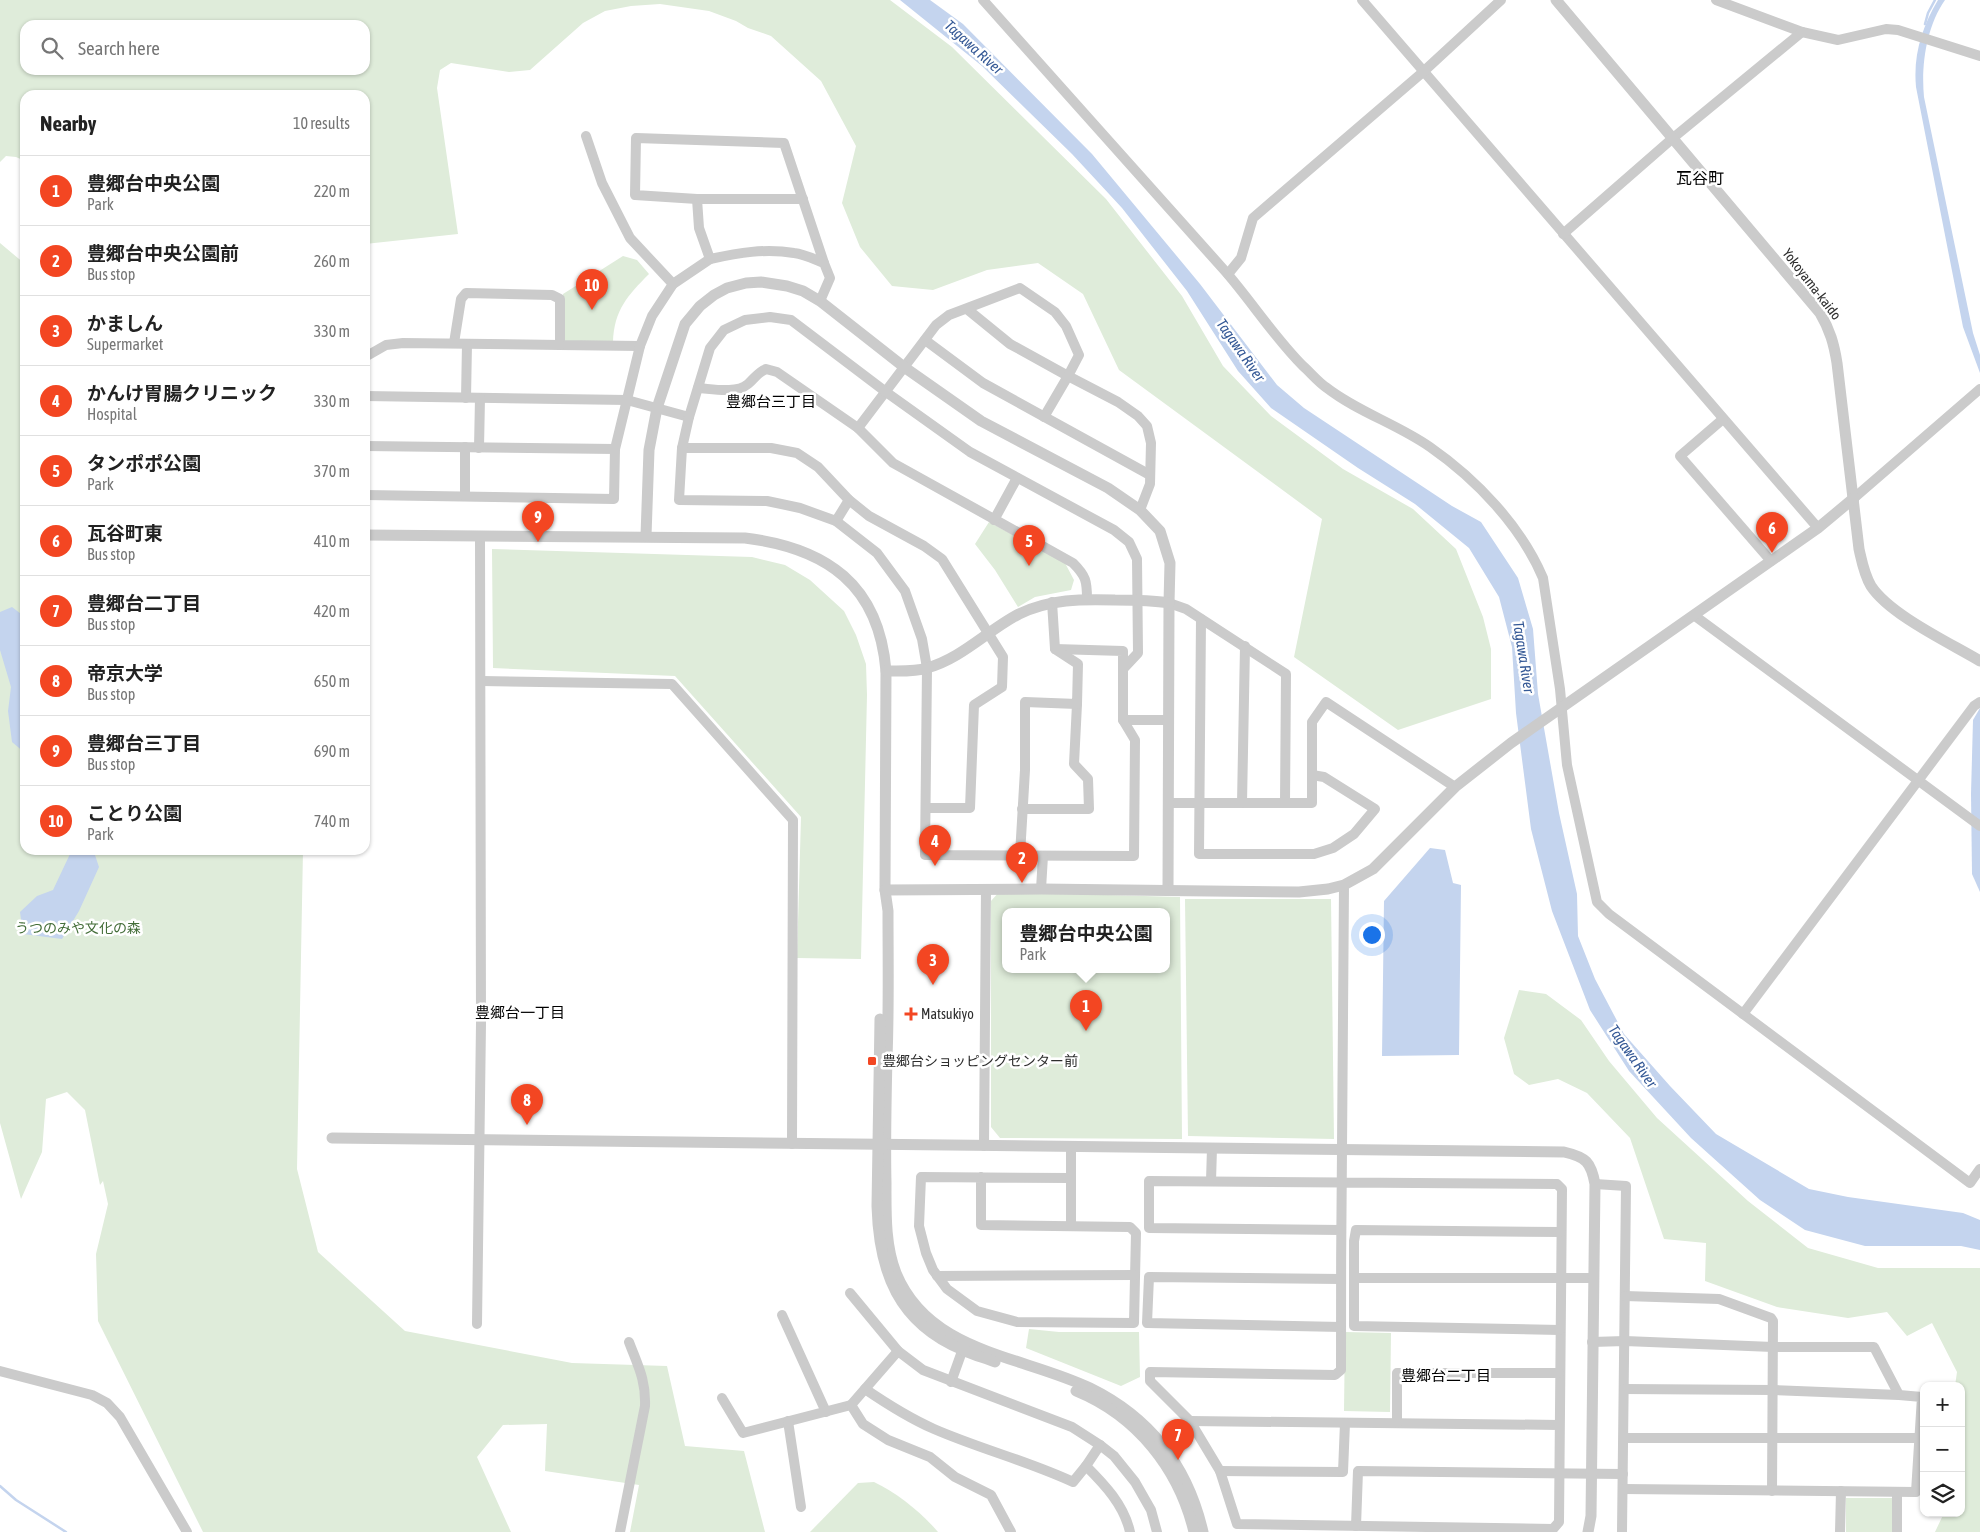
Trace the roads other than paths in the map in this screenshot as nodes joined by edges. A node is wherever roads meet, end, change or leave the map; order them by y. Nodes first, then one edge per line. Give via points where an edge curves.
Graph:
1 (983, 0) edge
2 (1362, 0) edge
3 (1501, 0) edge
4 (1556, 0) edge
5 (1716, 0) edge
6 (1802, 32) junction
7 (1980, 56) edge
8 (1423, 72) junction
9 (586, 136) dead end
10 (1673, 138) junction
11 (697, 199) junction
12 (803, 199) junction
13 (1563, 234) junction
14 (710, 259) junction
15 (824, 263) junction
16 (1228, 274) junction
17 (673, 284) junction
18 (820, 301) junction
19 (967, 309) junction
20 (925, 340) junction
21 (454, 343) junction
22 (467, 344) junction
23 (560, 345) junction
24 (640, 346) junction
25 (370, 354) edge
26 (904, 366) junction
27 (1068, 376) junction
28 (698, 388) junction
29 (1980, 389) edge
30 (886, 392) junction
31 (370, 396) edge
32 (466, 398) junction
33 (480, 398) junction
34 (627, 400) junction
35 (657, 408) junction
36 (1044, 416) junction
37 (689, 417) junction
38 (1723, 419) junction
39 (858, 428) junction
40 (370, 446) edge
41 (465, 447) junction
42 (479, 448) junction
43 (682, 448) junction
44 (615, 449) junction
45 (1150, 475) junction
46 (1017, 478) junction
47 (370, 495) edge
48 (465, 496) junction
49 (1854, 498) junction
50 (849, 500) junction
51 (1140, 510) junction
52 (994, 520) junction
53 (836, 521) junction
54 (1818, 528) junction
55 (370, 535) edge
56 (480, 536) junction
57 (646, 536) junction
58 (1771, 561) junction
59 (1088, 599) junction
60 (1138, 600) junction
61 (1052, 602) junction
62 (1168, 603) junction
63 (1695, 616) junction
64 (1201, 619) junction
65 (987, 633) junction
66 (1245, 646) junction
67 (1056, 649) junction
68 (1980, 661) edge
69 (927, 668) junction
70 (1123, 669) junction
71 (886, 671) junction
72 (482, 681) junction
73 (1980, 702) edge
74 (1077, 704) junction
75 (1560, 709) junction
76 (1123, 720) junction
77 (1169, 720) junction
78 (1312, 775) junction
79 (1918, 780) junction
80 (1455, 787) junction
81 (1169, 803) junction
82 (1242, 803) junction
83 (1285, 803) junction
84 (1199, 804) junction
85 (926, 808) junction
86 (1022, 809) junction
87 (1980, 826) edge
88 (1020, 855) junction
89 (1043, 856) junction
90 (1344, 885) junction
91 (986, 889) junction
92 (1041, 889) junction
93 (885, 890) junction
94 (1168, 890) junction
95 (1743, 1014) junction
96 (332, 1138) dead end
97 (481, 1139) junction
98 (792, 1144) junction
99 (881, 1145) junction
100 (984, 1146) junction
101 (1071, 1147) junction
102 (1212, 1148) junction
103 (1342, 1149) junction
104 (1980, 1169) edge
105 (982, 1177) junction
106 (1071, 1178) junction
107 (1211, 1181) junction
108 (1342, 1182) junction
109 (1594, 1184) junction
110 (1071, 1226) junction
111 (1341, 1230) junction
112 (1561, 1232) junction
113 (1135, 1275) junction
114 (937, 1276) junction
115 (1341, 1278) junction
116 (1354, 1278) junction
117 (1560, 1278) junction
118 (1593, 1278) junction
119 (850, 1293) dead end
120 (1625, 1296) junction
121 (782, 1315) dead end
122 (477, 1324) dead end
123 (1341, 1327) junction
124 (1560, 1330) junction
125 (1625, 1341) junction
126 (629, 1342) dead end
127 (1592, 1342) junction
128 (964, 1346) junction
129 (1773, 1346) junction
130 (898, 1351) junction
131 (0, 1371) edge
132 (1559, 1373) junction
133 (951, 1382) junction
134 (865, 1389) junction
135 (1624, 1389) junction
136 (1773, 1390) junction
137 (1898, 1394) junction
138 (722, 1398) dead end
139 (851, 1405) junction
140 (826, 1412) junction
141 (1190, 1421) junction
142 (788, 1422) junction
143 (1344, 1423) junction
144 (1397, 1423) junction
145 (1559, 1425) junction
146 (1921, 1427) edge
147 (1624, 1438) junction
148 (1920, 1438) joint
149 (1772, 1439) junction
150 (1100, 1445) junction
151 (1086, 1466) junction
152 (1220, 1471) junction
153 (1559, 1473) junction
154 (1590, 1473) junction
155 (1623, 1474) junction
156 (1623, 1489) junction
157 (1772, 1491) junction
158 (1842, 1491) junction
159 (1897, 1492) junction
160 (801, 1507) dead end
161 (1356, 1526) junction
162 (1413, 1530) edge
163 (188, 1532) edge
164 (620, 1532) edge
165 (1011, 1532) edge
166 (1130, 1532) edge
167 (1157, 1532) edge
168 (1194, 1532) edge
169 (1203, 1532) edge
170 (1588, 1532) edge
171 (1622, 1532) edge
172 (1840, 1532) edge
173 (1897, 1532) edge

1 - 16 street
2 - 8 street
3 - 8 street
4 - 10 street, Yokoyama-kaido
5 - 6 street
6 - 7 street via 1838,40 1886,29 1898,30
6 - 10 street
8 - 13 street
8 - 16 street via 1253,218 1241,258
9 - 17 street via 602,183 630,238
10 - 13 street
10 - 49 street, Yokoyama-kaido via 1828,325 1838,363
11 - 12 street
11 - 12 street via 635,195 636,138 784,143
11 - 14 street via 698,228
12 - 15 street
13 - 38 street
14 - 15 street via 767,250 796,253
14 - 17 street
15 - 18 street via 830,278
16 - 75 street via 1300,363 1326,388 1429,446 1481,490 1503,515 1536,562 1543,578
17 - 24 street via 652,316
18 - 26 street
18 - 35 street via 803,290 761,282 727,288 714,295 685,324
19 - 20 street via 949,314
19 - 27 street via 1010,344
19 - 27 street via 1020,288 1055,312 1066,326 1079,355
20 - 26 street
20 - 36 street via 984,383
21 - 22 street
21 - 23 street via 461,298 466,293 552,295 560,299
21 - 25 street via 386,345
22 - 23 street
22 - 32 street
23 - 24 street
24 - 34 street
26 - 30 street
26 - 51 street via 981,421 1108,488
27 - 36 street
27 - 45 street via 1118,402 1147,426 1151,443
28 - 30 street via 710,348 724,330 744,320 770,316 791,320
28 - 37 street
28 - 39 street via 737,389 766,369 777,372
29 - 49 street
30 - 39 street
30 - 46 street via 970,452
31 - 32 street
32 - 33 street
33 - 34 street
33 - 42 street
34 - 35 street
34 - 44 street
35 - 37 street
35 - 57 street via 649,450
36 - 45 street
37 - 43 street
38 - 54 street
38 - 58 street via 1680,456
39 - 52 street via 893,463
40 - 41 street
41 - 42 street
41 - 48 street
42 - 44 street
43 - 50 street via 771,448 797,453 818,467
43 - 53 street via 680,500 767,501
44 - 48 street via 614,499
45 - 51 street
46 - 52 street
46 - 60 street via 1114,530 1129,542 1137,559
47 - 48 street
49 - 54 street
49 - 68 street, Yokoyama-kaido via 1862,564 1872,587 1889,605
50 - 53 street
50 - 65 street via 869,516 942,559
51 - 62 street via 1160,531 1170,563
52 - 59 street via 1073,563 1083,572
53 - 69 street via 877,553 905,591 922,639
54 - 58 street
55 - 56 street
56 - 57 street
56 - 72 street
57 - 71 street via 765,540 823,560 855,587 867,605 881,638
58 - 63 street
59 - 60 street
59 - 61 street
60 - 62 street
60 - 70 street via 1138,653
61 - 65 street via 1018,615
61 - 67 street
62 - 64 street
62 - 77 street
63 - 75 street
63 - 79 street
64 - 66 street
64 - 84 street
65 - 69 street via 967,648
65 - 85 street via 1003,657 1002,688 974,705 970,808
66 - 82 street
66 - 83 street via 1286,674
67 - 70 street via 1124,651
67 - 74 street via 1078,664
69 - 71 street
69 - 85 street
70 - 76 street
71 - 93 street
72 - 97 street
72 - 98 street via 672,684 793,820
73 - 79 street
74 - 86 street via 1025,702
74 - 86 street via 1074,764 1088,779 1089,809
75 - 80 street via 1510,743
75 - 95 street via 1567,765 1597,902
76 - 77 street
76 - 89 street via 1136,740 1134,856
77 - 81 street
78 - 80 street via 1312,722 1326,702
78 - 83 street via 1312,803
78 - 84 street via 1324,777 1375,809 1354,834 1333,848 1314,854 1199,854
79 - 87 street
79 - 95 street
80 - 90 street via 1383,860
81 - 84 street
81 - 94 street
82 - 83 street
82 - 84 street
85 - 88 street via 926,855
86 - 88 street
88 - 89 street
89 - 92 street
90 - 94 street via 1299,892
90 - 103 street
91 - 92 street
91 - 93 street
91 - 100 street
92 - 94 street
93 - 99 street via 888,910
95 - 104 street via 1970,1184
96 - 97 street
97 - 98 street
97 - 122 street
98 - 99 street
99 - 100 street
99 - 128 street via 887,1230 896,1273 925,1316
100 - 101 street
101 - 102 street
101 - 106 street
102 - 103 street
102 - 107 street
103 - 108 street
103 - 109 street via 1564,1152 1581,1156 1592,1169
105 - 106 street
105 - 110 street via 981,1225
105 - 114 street via 921,1177 919,1226 926,1253
106 - 110 street
107 - 108 street
107 - 111 street via 1149,1181 1149,1228
108 - 111 street
108 - 112 street via 1557,1184 1562,1189
109 - 118 street
109 - 120 street via 1626,1186
110 - 113 street via 1130,1227 1136,1233
111 - 115 street
112 - 116 street via 1356,1230
112 - 117 street
113 - 114 street
113 - 114 street via 1134,1323 1016,1322 977,1311 947,1289
115 - 123 street
115 - 123 street via 1149,1277 1147,1323
116 - 117 street
116 - 124 street via 1354,1326
117 - 118 street
117 - 124 street
118 - 127 street
119 - 130 street
120 - 125 street
120 - 129 street via 1728,1302 1771,1318
121 - 140 street
123 - 141 street via 1341,1370 1335,1375 1150,1372 1150,1381
124 - 132 street
125 - 127 street
125 - 129 street
125 - 135 street
126 - 164 street via 646,1390
127 - 154 street
128 - 133 street
128 - 168 street via 1071,1388 1121,1416 1168,1467 1184,1497
128 - 169 street via 1081,1384 1125,1409 1145,1426 1180,1470 1192,1494
129 - 136 street
129 - 137 street via 1874,1347
130 - 133 street via 923,1370
130 - 134 street
131 - 163 street via 92,1395 107,1403 120,1416
132 - 144 street via 1397,1373
132 - 145 street
133 - 150 street via 1072,1427
134 - 139 street
134 - 151 street via 934,1429 1047,1469 1073,1482
135 - 136 street
135 - 147 street
136 - 137 street
136 - 149 street
137 - 146 street via 1922,1397
138 - 142 street via 743,1433
139 - 140 street
139 - 165 street via 863,1424 888,1440 930,1457 955,1477 991,1495
140 - 142 street
141 - 143 street
141 - 152 street
142 - 160 street
143 - 144 street
143 - 152 street via 1344,1472
144 - 145 street
145 - 153 street
147 - 149 street
147 - 155 street
148 - 149 street
148 - 159 street via 1916,1492
149 - 157 street
150 - 151 street
150 - 167 street via 1114,1456 1135,1482 1151,1510
151 - 166 street via 1107,1486 1120,1506
152 - 161 street via 1237,1524
153 - 154 street
153 - 161 street via 1358,1472
153 - 162 street via 1559,1522 1553,1529
154 - 155 street
154 - 170 street
155 - 156 street
156 - 157 street
156 - 171 street
157 - 158 street
158 - 159 street
158 - 172 street
159 - 173 street
161 - 162 street

